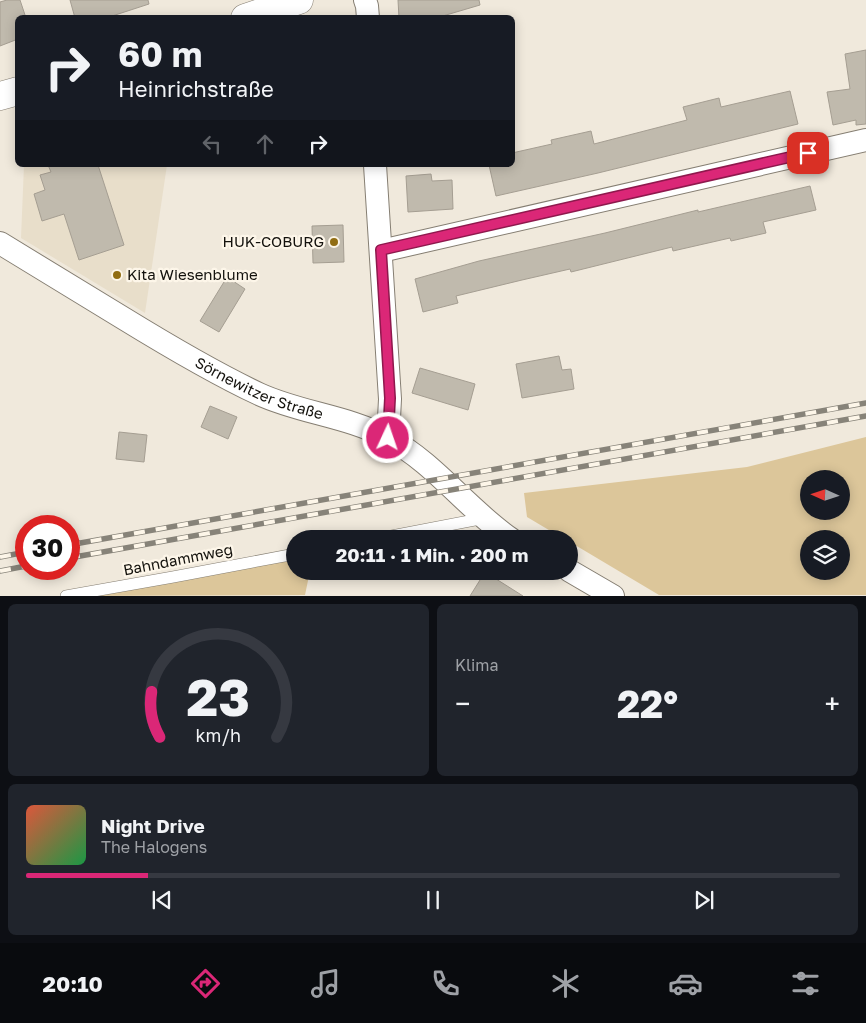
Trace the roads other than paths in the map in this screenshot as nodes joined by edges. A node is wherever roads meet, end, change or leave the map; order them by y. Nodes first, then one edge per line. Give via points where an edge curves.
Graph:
1 (299, 0) edge
2 (365, 0) edge
3 (254, 15) edge
4 (368, 15) edge
5 (15, 92) edge
6 (0, 96) edge
7 (866, 140) edge
8 (375, 167) edge
9 (0, 243) edge
10 (381, 250) junction
11 (388, 438) junction
12 (485, 518) junction
13 (423, 530) edge
14 (500, 530) edge
15 (286, 556) edge
16 (578, 576) edge
17 (66, 596) edge
18 (613, 596) edge

1 - 3 main road
2 - 4 street
5 - 6 main road
7 - 10 street
8 - 10 street
9 - 11 street, Sörnewitzer Straße via 234,382 262,395 368,428
10 - 11 street via 390,398
11 - 12 street, Sörnewitzer Straße via 419,459
12 - 13 lane
12 - 14 street, Sörnewitzer Straße
15 - 17 lane, Bahndammweg
16 - 18 street

